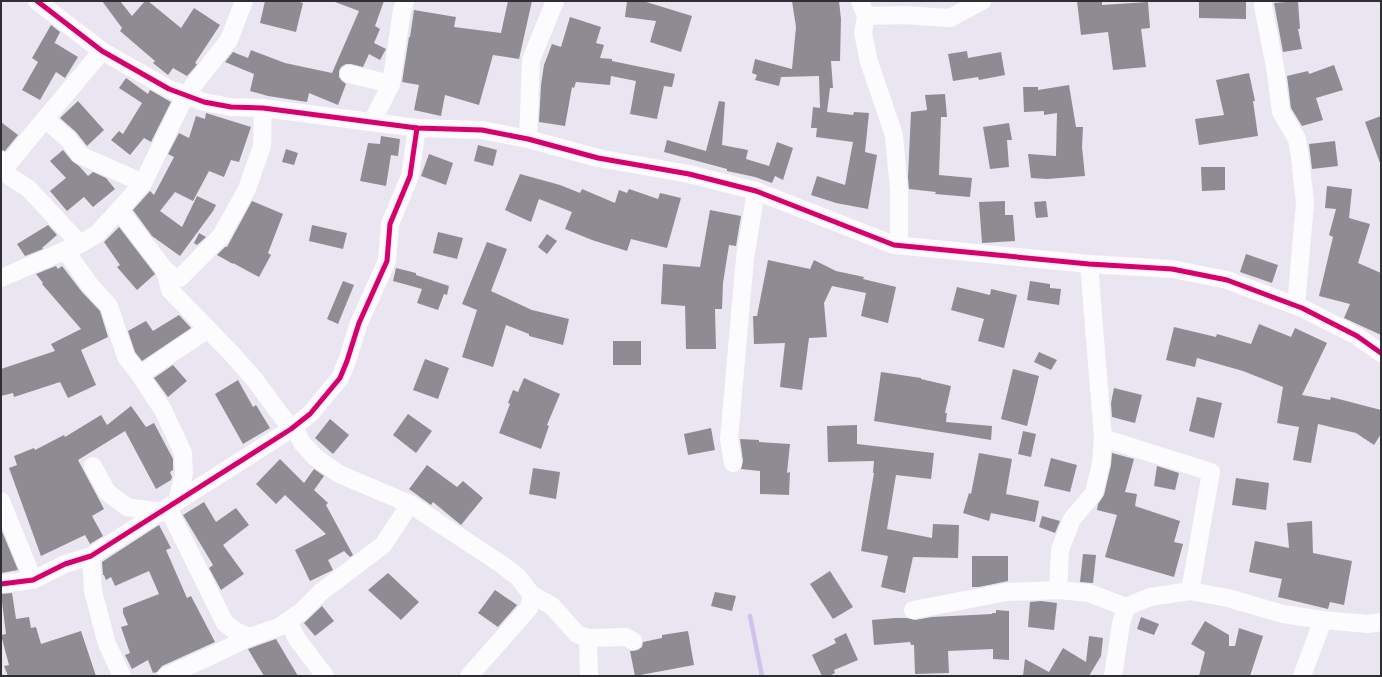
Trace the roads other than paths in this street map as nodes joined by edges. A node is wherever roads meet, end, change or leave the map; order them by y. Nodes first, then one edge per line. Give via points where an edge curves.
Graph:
1 (37, 1) edge
2 (244, 1) edge
3 (405, 1) edge
4 (555, 1) edge
5 (982, 1) edge
6 (1264, 1) edge
7 (863, 9) edge
8 (102, 51) junction
9 (349, 74) dead end
10 (391, 84) junction
11 (185, 96) junction
12 (263, 108) junction
13 (45, 119) junction
14 (372, 122) junction
15 (417, 128) junction
16 (528, 139) junction
17 (1, 160) edge
18 (1, 171) edge
19 (143, 183) junction
20 (756, 191) junction
21 (119, 210) junction
22 (894, 245) junction
23 (73, 247) junction
24 (1089, 264) junction
25 (165, 270) junction
26 (1, 278) edge
27 (1296, 306) junction
28 (208, 329) junction
29 (1381, 353) edge
30 (140, 375) junction
31 (293, 428) junction
32 (1102, 438) junction
33 (733, 463) dead end
34 (93, 466) dead end
35 (1, 501) edge
36 (410, 504) junction
37 (168, 507) junction
38 (91, 556) junction
39 (33, 580) junction
40 (1, 584) edge
41 (1058, 590) junction
42 (1190, 591) junction
43 (532, 595) junction
44 (1126, 607) junction
45 (913, 610) dead end
46 (288, 620) junction
47 (1323, 620) junction
48 (1381, 622) edge
49 (250, 636) junction
50 (588, 638) junction
51 (633, 641) dead end
52 (122, 676) edge
53 (166, 676) edge
54 (325, 676) edge
55 (469, 676) edge
56 (589, 676) edge
57 (1113, 676) edge
58 (1302, 676) edge

1 - 8 street
2 - 11 street via 229,40
3 - 10 street
4 - 16 street via 531,60
5 - 7 street via 950,18
6 - 27 street via 1282,112 1297,139 1305,203
7 - 22 street via 863,33 869,62 894,135 899,191 899,240
8 - 11 street
8 - 13 street
9 - 10 street
10 - 14 street
11 - 12 street via 231,107
11 - 19 street
12 - 14 street
12 - 25 street via 262,146 247,189 220,236 180,278
13 - 17 street via 8,164
13 - 19 street via 69,140 80,155
14 - 15 street
15 - 16 street via 482,130
15 - 31 street via 410,176 390,224 387,261 359,323 340,378 310,414
16 - 20 street via 598,158 689,174
18 - 23 street via 28,188
19 - 21 street
20 - 22 street
20 - 33 street via 745,258 729,439
21 - 23 street via 97,234
21 - 25 street
22 - 24 street
23 - 26 street
23 - 30 street via 90,284 109,306 126,356
24 - 27 street via 1172,270 1227,280
24 - 32 street
25 - 28 street via 170,290
27 - 29 street via 1357,336
28 - 30 street
28 - 31 street via 255,380
30 - 37 street via 163,410 183,452 184,473
31 - 36 street via 314,458 339,474
31 - 37 street
32 - 41 street via 1101,463 1094,493 1072,519 1060,550
32 - 42 street via 1212,472
34 - 37 street via 107,492 127,507
35 - 39 street
36 - 43 street via 518,577
36 - 46 street via 383,545
37 - 38 street
37 - 49 street via 225,623 237,632
38 - 39 street via 65,564
38 - 52 street via 93,591 107,644
39 - 40 street
41 - 44 street via 1089,593
41 - 45 street via 1007,592
42 - 44 street via 1150,597
42 - 47 street via 1228,598 1283,614
43 - 50 street via 552,606 577,634
43 - 55 street via 529,608
44 - 57 street
46 - 49 street via 278,627
46 - 54 street via 297,640
47 - 48 street via 1368,624
47 - 58 street
49 - 53 street
50 - 51 street via 626,637
50 - 56 street

